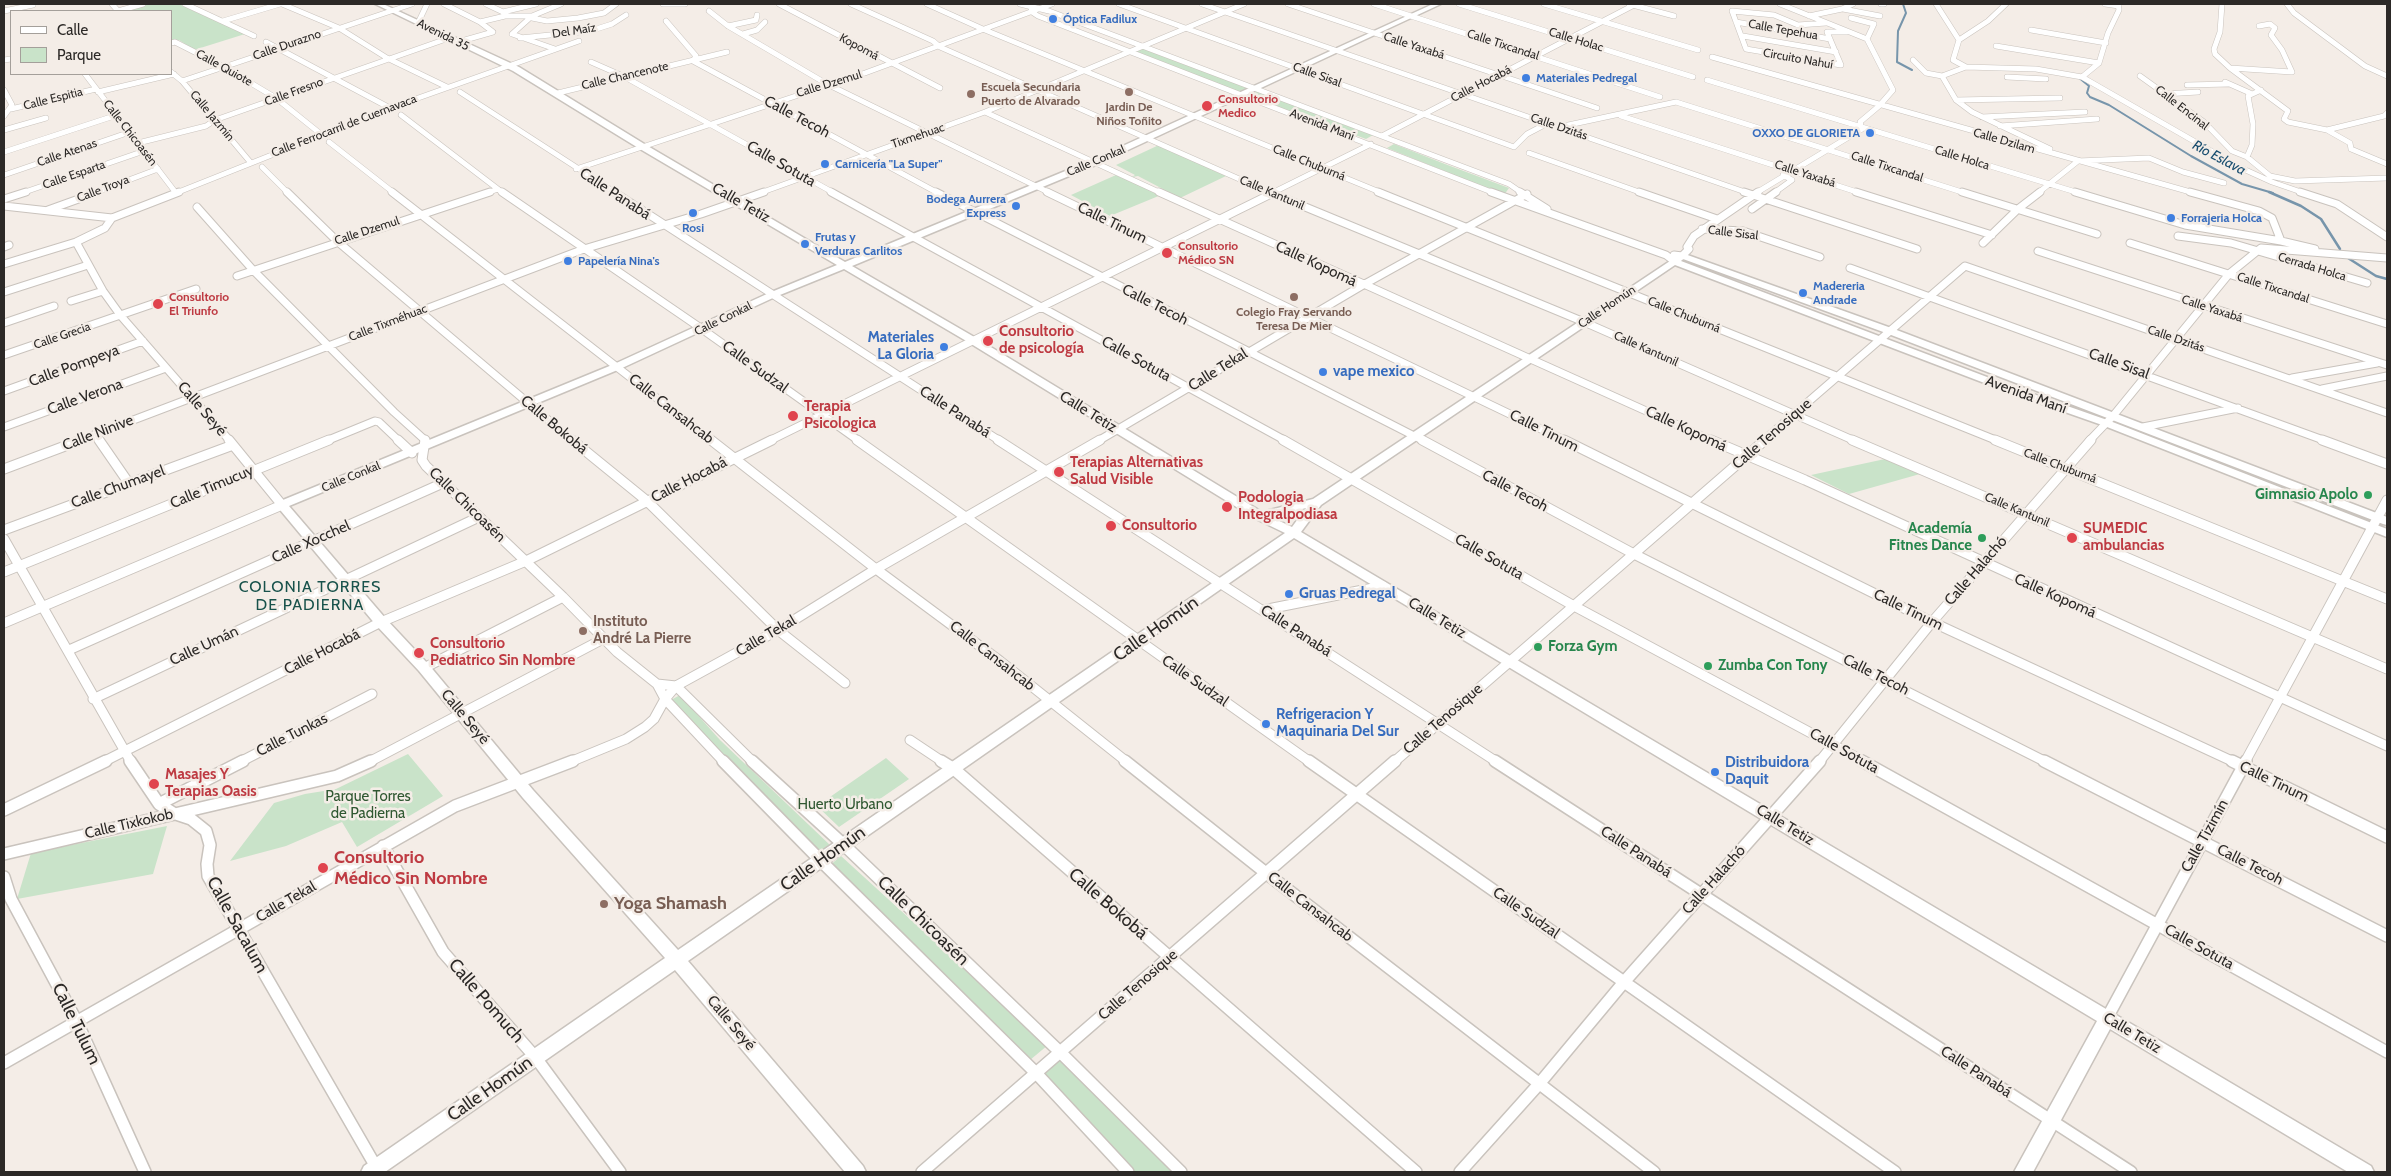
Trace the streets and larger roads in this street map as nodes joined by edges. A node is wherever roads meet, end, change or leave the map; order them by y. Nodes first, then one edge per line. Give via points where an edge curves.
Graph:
1 (33, 4) edge
2 (143, 4) edge
3 (185, 4) edge
4 (281, 4) edge
5 (378, 4) edge
6 (412, 4) edge
7 (427, 4) edge
8 (444, 4) edge
9 (486, 4) edge
10 (536, 4) edge
11 (562, 4) edge
12 (616, 4) edge
13 (663, 4) edge
14 (685, 4) edge
15 (779, 4) edge
16 (850, 4) edge
17 (927, 4) edge
18 (1020, 4) edge
19 (1052, 4) edge
20 (1119, 4) edge
21 (1202, 4) edge
22 (1244, 4) edge
23 (1288, 4) edge
24 (1374, 4) edge
25 (1438, 4) edge
26 (1459, 4) edge
27 (1544, 4) edge
28 (1631, 4) edge
29 (1780, 4) edge
30 (1853, 4) edge
31 (1936, 4) edge
32 (2006, 4) edge
33 (2105, 4) edge
34 (2222, 4) edge
35 (2287, 4) edge
36 (2119, 5) edge
37 (1041, 8) junction
38 (1842, 9) junction
39 (11, 10) edge
40 (122, 10) edge
41 (392, 10) junction
42 (1031, 10) junction
43 (709, 11) dead end
44 (1225, 12) junction
45 (504, 14) junction
46 (626, 15) dead end
47 (757, 15) dead end
48 (1413, 16) junction
49 (1674, 16) dead end
50 (1808, 16) junction
51 (1880, 16) dead end
52 (532, 17) junction
53 (1851, 18) dead end
54 (223, 21) junction
55 (666, 21) dead end
56 (1604, 21) junction
57 (480, 22) junction
58 (765, 22) dead end
59 (1736, 22) junction
60 (418, 23) junction
61 (1826, 23) junction
62 (728, 26) junction
63 (2259, 26) dead end
64 (339, 28) junction
65 (1185, 28) junction
66 (985, 30) junction
67 (2031, 30) dead end
68 (1373, 32) junction
69 (1848, 32) junction
70 (743, 34) junction
71 (254, 36) dead end
72 (1743, 36) junction
73 (449, 38) junction
74 (520, 38) junction
75 (1570, 38) junction
76 (1830, 39) junction
77 (1867, 39) junction
78 (1959, 40) junction
79 (579, 41) dead end
80 (266, 42) dead end
81 (458, 42) junction
82 (172, 43) edge
83 (2106, 43) junction
84 (1996, 46) dead end
85 (278, 47) junction
86 (940, 47) junction
87 (1143, 47) junction
88 (555, 49) junction
89 (1335, 50) junction
90 (1698, 50) dead end
91 (727, 52) dead end
92 (1130, 52) junction
93 (1836, 52) junction
94 (1536, 56) junction
95 (1712, 57) dead end
96 (387, 58) junction
97 (1912, 60) dead end
98 (693, 61) junction
99 (591, 62) dead end
100 (2099, 63) junction
101 (891, 64) junction
102 (507, 66) junction
103 (224, 67) junction
104 (1966, 67) junction
105 (1996, 67) junction
106 (1297, 68) junction
107 (2230, 68) junction
108 (1086, 71) junction
109 (173, 73) edge
110 (1501, 74) junction
111 (85, 75) edge
112 (164, 75) edge
113 (623, 76) junction
114 (1942, 76) junction
115 (2140, 76) dead end
116 (2387, 76) edge
117 (334, 77) junction
118 (1693, 77) dead end
119 (2007, 77) junction
120 (2082, 77) junction
121 (2046, 79) dead end
122 (1707, 80) dead end
123 (182, 81) junction
124 (2223, 81) dead end
125 (2012, 82) dead end
126 (828, 84) junction
127 (2229, 84) junction
128 (2187, 85) dead end
129 (447, 87) junction
130 (940, 88) dead end
131 (1258, 88) junction
132 (4, 90) edge
133 (97, 90) junction
134 (1039, 90) junction
135 (2261, 90) junction
136 (460, 92) dead end
137 (2198, 92) dead end
138 (558, 93) junction
139 (2250, 93) junction
140 (1463, 94) junction
141 (2164, 94) junction
142 (1242, 95) junction
143 (1660, 97) dead end
144 (276, 98) junction
145 (2060, 98) dead end
146 (1956, 100) junction
147 (770, 103) junction
148 (1880, 106) junction
149 (390, 108) junction
150 (1597, 108) dead end
151 (11, 109) junction
152 (985, 112) junction
153 (2084, 112) dead end
154 (2387, 113) edge
155 (1424, 114) junction
156 (1618, 114) junction
157 (117, 115) junction
158 (401, 115) dead end
159 (4, 116) edge
160 (1196, 116) junction
161 (46, 118) dead end
162 (1981, 118) junction
163 (2097, 119) dead end
164 (2284, 119) joint
165 (215, 120) junction
166 (710, 123) junction
167 (1548, 123) junction
168 (1998, 126) junction
169 (1559, 127) junction
170 (1862, 129) junction
171 (4, 130) edge
172 (2327, 130) junction
173 (130, 132) junction
174 (930, 132) junction
175 (1380, 136) junction
176 (326, 138) junction
177 (1148, 139) junction
178 (1389, 139) junction
179 (138, 143) junction
180 (1371, 144) junction
181 (643, 147) junction
182 (1514, 147) joint
183 (1827, 148) junction
184 (144, 151) junction
185 (4, 152) edge
186 (867, 153) junction
187 (1529, 153) dead end
188 (2063, 157) junction
189 (2247, 157) junction
190 (2078, 161) junction
191 (1095, 162) junction
192 (251, 163) junction
193 (2387, 164) edge
194 (262, 168) dead end
195 (158, 169) junction
196 (576, 169) junction
197 (1320, 169) junction
198 (1793, 170) junction
199 (4, 175) edge
200 (803, 176) junction
201 (1782, 176) junction
202 (2387, 178) edge
203 (2295, 181) junction
204 (2224, 183) dead end
205 (2048, 184) junction
206 (1038, 186) junction
207 (498, 189) junction
208 (176, 192) junction
209 (1272, 193) junction
210 (1527, 194) junction
211 (1753, 195) junction
212 (2315, 196) junction
213 (4, 199) edge
214 (1766, 199) junction
215 (738, 201) junction
216 (1515, 201) junction
217 (4, 206) edge
218 (197, 207) dead end
219 (1752, 209) dead end
220 (2018, 209) junction
221 (48, 210) junction
222 (974, 212) junction
223 (419, 214) junction
224 (1557, 216) junction
225 (112, 218) junction
226 (1716, 219) junction
227 (1220, 220) junction
228 (663, 224) junction
229 (1468, 226) junction
230 (1702, 229) junction
231 (2097, 234) dead end
232 (1992, 235) junction
233 (2178, 236) dead end
234 (914, 237) junction
235 (2387, 237) edge
236 (337, 241) junction
237 (2281, 241) junction
238 (76, 242) junction
239 (1983, 243) dead end
240 (2130, 243) dead end
241 (1161, 247) junction
242 (1917, 248) dead end
243 (584, 249) junction
244 (2258, 250) junction
245 (2038, 251) dead end
246 (2322, 252) junction
247 (1420, 254) junction
248 (1674, 257) junction
249 (1820, 257) dead end
250 (2364, 257) junction
251 (2387, 257) edge
252 (2387, 263) edge
253 (4, 264) edge
254 (88, 265) junction
255 (847, 266) junction
256 (1965, 266) joint
257 (1850, 268) dead end
258 (253, 270) junction
259 (2228, 274) junction
260 (237, 276) dead end
261 (1101, 278) junction
262 (502, 279) junction
263 (2367, 283) dead end
264 (1363, 285) junction
265 (196, 290) dead end
266 (103, 291) junction
267 (4, 292) edge
268 (1628, 292) junction
269 (772, 295) junction
270 (1930, 297) junction
271 (71, 301) dead end
272 (2202, 305) junction
273 (54, 306) dead end
274 (1043, 307) junction
275 (421, 310) junction
276 (120, 316) junction
277 (1309, 317) junction
278 (1584, 322) junction
279 (4, 323) edge
280 (2387, 324) edge
281 (702, 329) junction
282 (1890, 331) junction
283 (2176, 339) junction
284 (972, 340) junction
285 (1880, 340) junction
286 (143, 341) junction
287 (328, 346) junction
288 (1248, 352) junction
289 (4, 355) edge
290 (1531, 358) junction
291 (2387, 360) edge
292 (2378, 362) junction
293 (2387, 365) edge
294 (616, 367) junction
295 (166, 368) junction
296 (2146, 374) junction
297 (899, 375) junction
298 (1838, 376) junction
299 (2387, 376) edge
300 (2291, 378) junction
301 (1188, 389) junction
302 (2321, 389) junction
303 (4, 391) edge
304 (1475, 396) junction
305 (192, 397) junction
306 (528, 404) junction
307 (2238, 408) junction
308 (2387, 413) edge
309 (820, 414) junction
310 (1794, 414) junction
311 (2110, 420) junction
312 (4, 427) edge
313 (2143, 427) junction
314 (1117, 430) junction
315 (95, 434) junction
316 (1415, 436) junction
317 (233, 445) junction
318 (426, 447) junction
319 (412, 453) junction
320 (1746, 456) junction
321 (733, 458) junction
322 (2387, 464) edge
323 (2065, 467) junction
324 (4, 469) edge
325 (253, 470) junction
326 (1046, 472) junction
327 (1352, 478) junction
328 (128, 482) junction
329 (444, 483) junction
330 (2387, 500) edge
331 (647, 502) junction
332 (1317, 502) junction
333 (1693, 503) junction
334 (282, 505) junction
335 (2025, 514) junction
336 (1260, 516) junction
337 (479, 517) junction
338 (966, 518) junction
339 (2379, 522) edge
340 (4, 530) edge
341 (1294, 533) junction
342 (2387, 533) edge
343 (4, 539) edge
344 (313, 541) junction
345 (1634, 554) junction
346 (526, 561) junction
347 (1983, 564) junction
348 (18, 566) junction
349 (876, 569) junction
350 (4, 572) edge
351 (346, 580) junction
352 (2344, 581) junction
353 (1220, 584) junction
354 (1383, 586) junction
355 (563, 597) junction
356 (2387, 599) edge
357 (1574, 606) junction
358 (41, 607) junction
359 (1263, 610) junction
360 (381, 622) junction
361 (1932, 622) junction
362 (4, 623) edge
363 (778, 630) junction
364 (2313, 636) junction
365 (603, 638) junction
366 (1138, 641) junction
367 (69, 650) junction
368 (1510, 661) junction
369 (424, 668) junction
370 (2387, 668) edge
371 (1884, 679) junction
372 (845, 683) dead end
373 (657, 684) junction
374 (676, 686) junction
375 (372, 694) dead end
376 (2280, 698) junction
377 (93, 699) junction
378 (665, 699) junction
379 (1050, 702) junction
380 (462, 714) junction
381 (1439, 724) junction
382 (910, 740) dead end
383 (1834, 745) junction
384 (2387, 746) edge
385 (124, 752) junction
386 (2243, 766) junction
387 (954, 768) junction
388 (519, 783) junction
389 (1357, 794) junction
390 (158, 804) junction
391 (4, 810) edge
392 (173, 814) junction
393 (1771, 817) junction
394 (2387, 837) edge
395 (2203, 840) junction
396 (844, 845) junction
397 (383, 846) junction
398 (4, 854) edge
399 (821, 860) junction
400 (1266, 873) junction
401 (4, 877) edge
402 (1701, 894) junction
403 (2157, 924) junction
404 (238, 930) junction
405 (2387, 936) edge
406 (1169, 958) junction
407 (677, 960) junction
408 (1624, 982) junction
409 (2106, 1018) junction
410 (77, 1022) junction
411 (1060, 1052) junction
412 (2387, 1052) edge
413 (536, 1058) junction
414 (4, 1064) edge
415 (1036, 1073) junction
416 (1539, 1084) junction
417 (2051, 1120) junction
418 (375, 1171) edge
419 (145, 1172) edge
420 (620, 1172) edge
421 (857, 1172) edge
422 (922, 1172) edge
423 (1128, 1172) edge
424 (1181, 1172) edge
425 (1416, 1172) edge
426 (1460, 1172) edge
427 (1654, 1172) edge
428 (1895, 1172) edge
429 (2023, 1172) edge
430 (2131, 1172) edge
431 (2366, 1172) edge

1 - 39 street
2 - 40 street
3 - 54 street
4 - 54 street
4 - 64 street
5 - 41 street, Avenida 35
6 - 41 street, Calle Durazno
7 - 60 street
8 - 57 street
9 - 45 street
10 - 45 street
11 - 52 street
12 - 52 street via 608,12 594,16 547,21
13 - 14 street
15 - 101 street, Kopomá
16 - 86 street, Calle Kantunil
17 - 66 street, Calle Chuburná
18 - 42 street, Avenida Maní
19 - 37 street, Calle Dzemul
20 - 65 street, Calle Sisal
21 - 44 street, Calle Dzitás
22 - 44 street, Tixmehuac
23 - 68 street, Calle Yaxabá
24 - 48 street, Calle Tixcandal
25 - 48 street, Calle Conkal
26 - 75 street, Calle Holac
27 - 56 street
28 - 49 street
28 - 56 street, Calle Hocabá
29 - 50 street
30 - 38 street
31 - 78 street
32 - 78 street via 1988,21
33 - 36 street
34 - 107 street via 2220,32 2214,48 2215,54
35 - 116 street via 2294,13 2365,66
36 - 83 street
37 - 42 street, Calle Dzemul
37 - 87 street, Avenida Maní
38 - 50 street
38 - 51 street
41 - 60 street, Avenida 35
41 - 64 street, Calle Durazno
42 - 66 street, Calle Dzemul
42 - 92 street, Avenida Maní
43 - 62 street, Calle Tinum
44 - 65 street, Tixmehuac
44 - 89 street, Calle Dzitás
45 - 52 street
45 - 57 street
46 - 74 street, Del Maíz via 612,24 590,30
47 - 62 street via 756,20
48 - 68 street, Calle Conkal
48 - 94 street, Calle Tixcandal
50 - 61 street
52 - 74 street via 513,31 512,34
53 - 77 street via 1874,24
54 - 71 street
55 - 98 street via 696,56
56 - 75 street, Calle Hocabá
56 - 90 street
57 - 81 street via 493,32
58 - 70 street via 757,30
59 - 61 street via 1733,11 1774,15 1798,25
59 - 72 street, Circuito Nahuí
59 - 76 street, Calle Tepehua
60 - 73 street, Avenida 35
61 - 69 street
62 - 70 street, Calle Tinum
63 - 107 street via 2270,24 2275,28 2271,35 2292,72
64 - 85 street, Calle Durazno
64 - 96 street
65 - 87 street, Tixmehuac
65 - 106 street, Calle Sisal
66 - 86 street, Calle Dzemul
66 - 108 street, Calle Chuburná
67 - 83 street
68 - 89 street, Calle Conkal
68 - 110 street, Calle Yaxabá
69 - 76 street, Circuito Nahuí via 1828,32
69 - 77 street
70 - 126 street, Calle Tinum
72 - 93 street
72 - 93 street, Circuito Nahuí via 1745,48 1749,50 1840,66
73 - 81 street, Avenida 35
73 - 96 street, Calle Fresno
74 - 88 street
75 - 94 street, Calle Hocabá
75 - 118 street, Calle Holac
76 - 93 street, Circuito Nahuí
77 - 148 street via 1893,87 1892,93
78 - 104 street via 1953,60
79 - 88 street, Calle Ferrocarril de Cuernavaca
80 - 85 street
81 - 102 street, Avenida 35
82 - 103 street, Calle Quiote
83 - 100 street
84 - 100 street
85 - 103 street, Calle Durazno
85 - 117 street
86 - 101 street, Calle Dzemul
86 - 134 street, Calle Kantunil
87 - 92 street, Tixmehuac
87 - 131 street, Avenida Maní
88 - 102 street, Calle Ferrocarril de Cuernavaca
89 - 106 street, Calle Conkal
89 - 140 street, Calle Dzitás
91 - 98 street, Calle Chancenote
92 - 108 street, Tixmehuac
92 - 142 street, Avenida Maní
94 - 110 street, Calle Hocabá
94 - 143 street, Calle Tixcandal
95 - 148 street, Calle Dzilam
96 - 117 street, Calle Fresno
96 - 129 street
97 - 114 street via 1926,73
98 - 113 street, Calle Chancenote
98 - 147 street, Calle Tecoh
99 - 113 street, Calle Sotuta
100 - 120 street
101 - 126 street, Calle Dzemul
101 - 130 street, Kopomá
102 - 129 street, Calle Ferrocarril de Cuernavaca
102 - 138 street, Calle Tetiz
103 - 123 street, Calle Durazno
103 - 144 street, Calle Quiote
104 - 105 street
104 - 114 street
105 - 119 street
105 - 120 street via 2036,69
106 - 131 street, Calle Conkal
106 - 155 street, Calle Sisal
107 - 135 street
108 - 134 street, Tixmehuac
108 - 160 street, Calle Chuburná
109 - 123 street, Calle Jazmín
110 - 140 street, Calle Hocabá
110 - 150 street, Calle Yaxabá
111 - 133 street, Calle Chicoasén
112 - 133 street
113 - 138 street, Calle Chancenote
113 - 166 street, Calle Sotuta
114 - 146 street
115 - 141 street, Calle Encinal
117 - 144 street, Calle Fresno
117 - 149 street
119 - 121 street
119 - 125 street
120 - 212 street via 2239,167
122 - 170 street, Calle Holca
123 - 165 street, Calle Jazmín
124 - 127 street
126 - 147 street, Calle Dzemul
126 - 174 street, Calle Tinum
127 - 128 street
127 - 139 street
129 - 149 street, Calle Ferrocarril de Cuernavaca
131 - 142 street, Calle Conkal
131 - 175 street, Avenida Maní
132 - 151 street via 12,104
133 - 151 street, Calle Espitia
133 - 157 street, Calle Chicoasén
134 - 152 street, Tixmehuac
134 - 177 street, Calle Kantunil
135 - 139 street
135 - 164 street via 2288,111
136 - 196 street, Calle Panabá
137 - 141 street
138 - 181 street, Calle Tetiz
139 - 189 street via 2253,124 2252,145
140 - 155 street, Calle Hocabá
140 - 167 street, Calle Dzitás
141 - 189 street, Calle Encinal via 2204,122 2232,151
142 - 160 street, Calle Conkal
142 - 180 street, Avenida Maní
144 - 165 street, Calle Fresno
144 - 176 street, Calle Quiote
145 - 146 street
146 - 162 street
147 - 166 street, Calle Dzemul
147 - 186 street, Calle Tecoh
148 - 170 street, Calle Homún via 1860,122
148 - 188 street, Calle Dzilam
149 - 176 street, Calle Ferrocarril de Cuernavaca
151 - 159 street
152 - 174 street, Tixmehuac
152 - 191 street, Calle Kopomá
153 - 162 street
154 - 172 street
155 - 175 street, Calle Hocabá
155 - 182 street, Calle Sisal
156 - 169 street
156 - 183 street, Calle Tixcandal via 1676,102
156 - 198 street, Calle Yaxabá
157 - 173 street, Calle Chicoasén
157 - 185 street
158 - 207 street, Calle Sudzal
160 - 177 street, Calle Conkal
160 - 197 street, Calle Chuburná
161 - 171 street
162 - 168 street
163 - 168 street
164 - 172 street
165 - 179 street, Calle Fresno
165 - 192 street, Calle Jazmín
166 - 181 street, Calle Dzemul
166 - 200 street, Calle Sotuta
167 - 169 street, Calle Dzitás
167 - 182 street via 1527,134
168 - 188 street
169 - 211 street, Calle Dzitás
170 - 183 street, Calle Homún
170 - 205 street, Calle Holca
172 - 193 street via 2350,143 2351,149
173 - 179 street, Calle Chicoasén
173 - 199 street, Calle Atenas
174 - 186 street, Tixmehuac
174 - 206 street, Calle Tinum
175 - 178 street, Avenida Maní
175 - 180 street, Calle Hocabá
176 - 192 street, Calle Ferrocarril de Cuernavaca
176 - 223 street, Calle Cansahcab
177 - 191 street, Calle Conkal
177 - 209 street, Calle Kantunil
178 - 180 street, Calle Hocabá
178 - 210 street, Avenida Maní
179 - 184 street, Calle Chicoasén
180 - 197 street, Calle Hocabá
180 - 216 street, Avenida Maní
181 - 196 street, Calle Dzemul
181 - 215 street, Calle Tetiz
183 - 198 street, Calle Homún
183 - 220 street, Calle Tixcandal
184 - 195 street, Calle Chicoasén
184 - 213 street, Calle Esparta
186 - 200 street, Tixmehuac
186 - 222 street, Calle Tecoh
187 - 226 street, Calle Sisal
188 - 190 street, Calle Dzilam
189 - 203 street, Calle Encinal via 2273,178
190 - 204 street via 2150,158 2183,172
190 - 205 street
190 - 237 street, Calle Dzilam via 2268,215 2275,222
191 - 206 street, Calle Conkal
191 - 227 street, Calle Kopomá
192 - 208 street, Calle Ferrocarril de Cuernavaca
194 - 236 street, Calle Bokobá
195 - 208 street, Calle Chicoasén
195 - 221 street, Calle Troya
196 - 228 street, Calle Panabá
197 - 209 street, Calle Hocabá
197 - 229 street, Calle Chuburná
198 - 201 street, Calle Homún
198 - 232 street, Calle Yaxabá
200 - 215 street, Tixmehuac
200 - 234 street, Calle Sotuta
201 - 211 street, Calle Homún
201 - 214 street via 1792,180
202 - 203 street
203 - 212 street
205 - 220 street
205 - 237 street, Calle Holca via 2185,225
206 - 222 street, Calle Conkal
206 - 241 street, Calle Tinum
207 - 223 street, Calle Dzemul
207 - 243 street, Calle Sudzal
208 - 225 street, Calle Ferrocarril de Cuernavaca
209 - 227 street, Calle Hocabá
209 - 247 street, Calle Kantunil
210 - 216 street, Calle Tekal
210 - 224 street, Avenida Maní
211 - 214 street, Calle Dzitás
211 - 226 street, Calle Homún
212 - 235 street via 2336,204
214 - 219 street
214 - 242 street, Calle Dzitás
215 - 228 street, Tixmehuac
215 - 255 street, Calle Tetiz
216 - 224 street, Avenida Maní
216 - 229 street, Calle Tekal
217 - 221 street
218 - 258 street, Calle Chicoasén
220 - 231 street, Calle Tixcandal
220 - 232 street
221 - 225 street
222 - 234 street, Calle Conkal
222 - 261 street, Calle Tecoh
223 - 236 street, Calle Dzemul
223 - 262 street, Calle Cansahcab
224 - 248 street, Avenida Maní
225 - 238 street via 105,228
226 - 230 street, Calle Homún
227 - 241 street, Calle Hocabá
227 - 264 street, Calle Kopomá
228 - 243 street, Tixmehuac
228 - 269 street, Calle Panabá
229 - 247 street, Calle Tekal
229 - 268 street, Calle Chuburná
230 - 248 street, Calle Homún via 1694,236 1687,247 1689,249
230 - 249 street, Calle Sisal via 1743,231
232 - 239 street
233 - 244 street via 2216,240
234 - 255 street, Calle Conkal
234 - 274 street, Calle Sotuta
236 - 258 street, Calle Dzemul
236 - 275 street, Calle Bokobá
237 - 246 street
238 - 253 street
238 - 254 street, Calle Seyé
240 - 259 street, Calle Tixcandal
241 - 261 street, Calle Hocabá
241 - 277 street, Calle Tinum
243 - 262 street, Calle Tixméhuac
243 - 281 street, Calle Sudzal
244 - 246 street
244 - 259 street, Calle Halachó
244 - 263 street, Cerrada Holca
245 - 272 street, Calle Yaxabá
246 - 250 street
247 - 264 street, Calle Tekal
247 - 278 street, Calle Kantunil
248 - 268 street, Calle Homún
248 - 282 street, Avenida Maní
248 - 285 street, Avenida Maní
250 - 251 street
250 - 252 street
254 - 266 street, Calle Seyé
254 - 267 street
255 - 269 street, Calle Conkal
255 - 284 street, Calle Tetiz
256 - 270 street, Calle Tenosique
256 - 283 street, Calle Dzitás
257 - 270 street, Calle Sisal
258 - 260 street, Calle Dzemul
258 - 287 street, Calle Chicoasén
259 - 272 street, Calle Halachó
259 - 280 street, Calle Tixcandal
261 - 274 street, Calle Hocabá
261 - 288 street, Calle Tecoh
262 - 275 street, Calle Tixméhuac
262 - 294 street, Calle Cansahcab
264 - 277 street, Calle Tekal
264 - 290 street, Calle Kopomá
265 - 276 street
266 - 271 street
266 - 276 street, Calle Seyé
268 - 278 street, Calle Homún
268 - 298 street, Calle Chuburná
269 - 281 street, Calle Conkal
269 - 297 street, Calle Panabá
270 - 282 street, Calle Tenosique
270 - 296 street, Calle Sisal
272 - 283 street, Calle Halachó
272 - 292 street, Calle Yaxabá
273 - 279 street
274 - 284 street, Calle Hocabá
274 - 301 street, Calle Sotuta
275 - 287 street, Calle Tixméhuac
275 - 306 street, Calle Bokobá
276 - 286 street, Calle Seyé
276 - 289 street, Calle Grecia
277 - 288 street, Calle Tekal
277 - 304 street, Calle Tinum
278 - 290 street, Calle Homún
278 - 310 street, Calle Kantunil
281 - 294 street, Calle Conkal
281 - 309 street, Calle Sudzal
282 - 285 street, Calle Tenosique
282 - 311 street, Avenida Maní
283 - 296 street, Calle Halachó
283 - 300 street, Calle Dzitás
284 - 297 street, Calle Hocabá
284 - 314 street, Calle Tetiz
285 - 298 street, Calle Tenosique
285 - 311 street, Avenida Maní
286 - 295 street, Calle Seyé
286 - 303 street, Calle Pompeya
287 - 305 street, Calle Tixméhuac
287 - 318 street, Calle Chicoasén via 426,441
288 - 301 street, Calle Tekal
288 - 316 street, Calle Tecoh
290 - 304 street, Calle Homún
290 - 320 street, Calle Kopomá
291 - 292 street
292 - 293 street, Calle Yaxabá
292 - 300 street
294 - 306 street, Calle Conkal
294 - 321 street, Calle Cansahcab
295 - 305 street, Calle Seyé
295 - 312 street, Calle Verona
296 - 307 street, Calle Sisal
296 - 311 street, Calle Halachó
297 - 309 street, Calle Hocabá
297 - 326 street, Calle Panabá
298 - 310 street, Calle Tenosique
298 - 323 street, Calle Chuburná
299 - 302 street
300 - 302 street, Calle Dzitás
301 - 314 street, Calle Tekal
301 - 327 street, Calle Sotuta
302 - 308 street, Calle Dzitás
304 - 316 street, Calle Homún
304 - 333 street, Calle Tinum
305 - 315 street, Calle Ninive
305 - 317 street, Calle Seyé
306 - 318 street, Calle Conkal
306 - 331 street, Calle Bokobá
307 - 313 street
307 - 322 street, Calle Sisal
309 - 321 street, Calle Hocabá
309 - 338 street, Calle Sudzal
310 - 320 street, Calle Tenosique
310 - 335 street, Calle Kantunil
311 - 313 street, Avenida Maní
311 - 323 street, Calle Halachó
311 - 339 street, Avenida Maní
313 - 339 street, Avenida Maní
314 - 326 street, Calle Tekal
314 - 336 street, Calle Tetiz
315 - 324 street, Calle Ninive
315 - 328 street
316 - 327 street, Calle Homún
316 - 345 street, Calle Tecoh
317 - 325 street, Calle Seyé
317 - 328 street, Calle Chumayel
318 - 319 street, Calle Conkal
318 - 329 street, Calle Chicoasén via 422,460
319 - 325 street, Calle Timucuy via 375,421
319 - 334 street, Calle Conkal
320 - 333 street, Calle Tenosique
320 - 347 street, Calle Kopomá via 1805,480
321 - 331 street, Calle Hocabá
321 - 349 street, Calle Cansahcab
323 - 335 street, Calle Halachó
323 - 352 street, Calle Chuburná
325 - 334 street, Calle Seyé
325 - 348 street, Calle Timucuy
326 - 338 street, Calle Tekal
326 - 353 street, Calle Panabá
327 - 332 street, Calle Homún
327 - 357 street, Calle Sotuta
328 - 340 street, Calle Chumayel
329 - 337 street, Calle Chicoasén
329 - 344 street, Calle Xocchel
330 - 339 street, Calle Tizimín
331 - 346 street, Calle Hocabá
331 - 363 street, Calle Bokobá
332 - 336 street, Calle Homún
332 - 341 street, Calle Homún
333 - 345 street, Calle Tenosique
333 - 361 street, Calle Tinum
334 - 344 street, Calle Seyé
334 - 358 street, Calle Conkal
335 - 347 street, Calle Halachó
335 - 364 street, Calle Kantunil
336 - 341 street, Calle Tetiz
337 - 346 street, Calle Chicoasén
337 - 351 street, Calle Umán
338 - 349 street, Calle Tekal
338 - 366 street, Calle Sudzal
339 - 342 street, Avenida Maní
339 - 352 street, Calle Tizimín
341 - 353 street, Calle Homún
341 - 354 street, Calle Tetiz
343 - 348 street, Calle Sacalum
344 - 351 street, Calle Seyé
344 - 367 street, Calle Xocchel
345 - 357 street, Calle Tenosique
345 - 371 street, Calle Tecoh
346 - 355 street, Calle Chicoasén
346 - 360 street, Calle Hocabá
347 - 361 street, Calle Halachó
347 - 376 street, Calle Kopomá
348 - 350 street, Calle Timucuy
348 - 358 street, Calle Sacalum
349 - 363 street, Calle Tekal
349 - 379 street, Calle Cansahcab
351 - 360 street, Calle Seyé
351 - 377 street, Calle Umán
352 - 356 street, Calle Chuburná
352 - 364 street, Calle Tizimín
353 - 359 street, Calle Panabá
353 - 366 street, Calle Homún
354 - 359 street
354 - 368 street, Calle Tetiz
355 - 365 street, Calle Chicoasén
355 - 369 street
357 - 368 street, Calle Tenosique
357 - 383 street, Calle Sotuta
358 - 362 street, Calle Conkal
358 - 367 street, Calle Sacalum
359 - 381 street, Calle Panabá
360 - 369 street, Calle Seyé
360 - 385 street, Calle Hocabá
361 - 371 street, Calle Halachó
361 - 386 street, Calle Tinum
363 - 372 street, Calle Bokobá
363 - 374 street, Calle Tekal
364 - 370 street, Calle Kantunil
364 - 376 street, Calle Tizimín
365 - 373 street, Calle Chicoasén
365 - 380 street, Calle Tixkokob
366 - 379 street, Calle Homún
366 - 389 street, Calle Sudzal
367 - 377 street, Calle Sacalum
368 - 381 street, Calle Tenosique
368 - 393 street, Calle Tetiz
369 - 380 street, Calle Seyé
371 - 383 street, Calle Halachó
371 - 395 street, Calle Tecoh
373 - 374 street
373 - 378 street, Calle Chicoasén
374 - 378 street, Calle Tekal
374 - 396 street, Calle Chicoasén via 727,738
375 - 390 street, Calle Tunkas
376 - 384 street, Calle Kopomá
376 - 386 street, Calle Tizimín
377 - 385 street, Calle Sacalum
378 - 388 street, Calle Tekal via 654,718 626,739
378 - 399 street, Calle Chicoasén
379 - 387 street, Calle Homún
379 - 400 street, Calle Cansahcab
380 - 388 street, Calle Seyé
380 - 392 street, Calle Tixkokob via 337,776
381 - 389 street, Calle Tenosique
381 - 402 street, Calle Panabá
382 - 387 street, Calle Bokobá
383 - 393 street, Calle Halachó
383 - 403 street, Calle Sotuta
385 - 390 street, Calle Sacalum
385 - 391 street, Calle Hocabá
386 - 394 street, Calle Tinum
386 - 395 street, Calle Tizimín
387 - 396 street, Calle Homún
387 - 406 street, Calle Bokobá
388 - 397 street, Calle Tekal via 455,806
388 - 407 street, Calle Seyé
389 - 400 street, Calle Tenosique
389 - 408 street, Calle Sudzal
390 - 392 street, Calle Sacalum
392 - 398 street, Calle Tixkokob
392 - 404 street, Calle Sacalum via 191,819 206,831 210,845 208,876
393 - 402 street, Calle Halachó
393 - 409 street, Calle Tetiz
395 - 403 street, Calle Tizimín
395 - 405 street, Calle Tecoh
396 - 399 street, Calle Homún
396 - 411 street, Calle Chicoasén
397 - 404 street, Calle Tekal
397 - 413 street, Calle Pomuch via 443,952
399 - 407 street, Calle Homún
399 - 415 street, Calle Chicoasén
400 - 406 street, Calle Tenosique
400 - 416 street, Calle Cansahcab
401 - 410 street, Calle Tulum via 11,899
402 - 408 street, Calle Halachó
402 - 417 street, Calle Panabá
403 - 409 street, Calle Tizimín
403 - 412 street, Calle Sotuta
404 - 410 street, Calle Tekal
404 - 418 street, Calle Sacalum
406 - 411 street, Calle Tenosique
406 - 425 street, Calle Bokobá
407 - 413 street, Calle Homún
407 - 421 street, Calle Seyé
408 - 416 street, Calle Halachó
408 - 428 street, Calle Sudzal
409 - 417 street, Calle Tizimín
409 - 431 street, Calle Tetiz
410 - 414 street, Calle Tekal
410 - 419 street, Calle Tulum
411 - 415 street, Calle Tenosique
411 - 424 street, Calle Chicoasén
413 - 418 street, Calle Homún
413 - 420 street, Calle Pomuch
415 - 422 street, Calle Tenosique
415 - 423 street, Calle Chicoasén
416 - 426 street, Calle Halachó
416 - 427 street, Calle Cansahcab
417 - 429 street, Calle Tizimín
417 - 430 street, Calle Panabá

